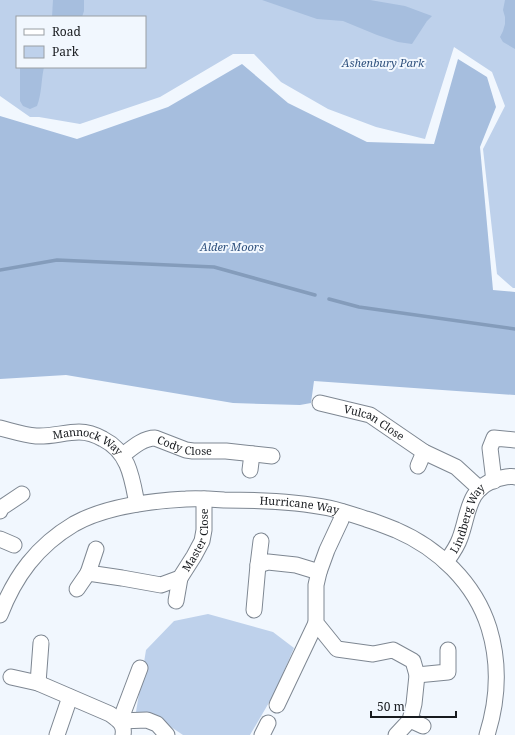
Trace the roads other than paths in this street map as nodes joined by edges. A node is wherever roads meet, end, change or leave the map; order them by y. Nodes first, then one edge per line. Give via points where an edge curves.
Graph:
1 (320, 403) dead end
2 (0, 428) edge
3 (515, 440) edge
4 (424, 452) junction
5 (252, 454) junction
6 (123, 456) junction
7 (272, 456) dead end
8 (418, 466) dead end
9 (250, 470) dead end
10 (515, 477) edge
11 (494, 481) junction
12 (480, 489) junction
13 (22, 494) dead end
14 (204, 499) junction
15 (137, 504) junction
16 (0, 511) edge
17 (343, 512) junction
18 (261, 541) dead end
19 (96, 548) dead end
20 (446, 562) junction
21 (258, 565) junction
22 (319, 572) junction
23 (88, 573) junction
24 (180, 578) junction
25 (77, 589) dead end
26 (176, 601) dead end
27 (254, 610) dead end
28 (0, 615) edge
29 (316, 623) junction
30 (41, 643) dead end
31 (448, 650) dead end
32 (140, 668) dead end
33 (417, 675) junction
34 (11, 677) dead end
35 (38, 683) junction
36 (70, 697) junction
37 (277, 705) dead end
38 (121, 728) edge
39 (56, 735) edge
40 (168, 735) edge
41 (396, 735) edge
42 (487, 735) edge

1 - 4 street, Vulcan Close via 370,415
2 - 6 street, Mannock Way via 38,436 74,432 94,434 107,441
3 - 11 street, Lindberg Way via 492,432 490,448
4 - 8 street
4 - 12 street, Vulcan Close via 456,467
5 - 6 street, Cody Close via 193,451 151,438
5 - 7 street, Cody Close
5 - 9 street
6 - 15 street, Mannock Way
10 - 11 street, Lindberg Way via 511,475
11 - 12 street, Lindberg Way
12 - 20 street, Lindberg Way via 469,506 460,540
13 - 16 street
14 - 15 street, Hurricane Way
14 - 17 street, Hurricane Way via 294,503
14 - 24 street, Master Close via 202,541
15 - 28 street, Hurricane Way via 86,518 44,546 18,576
17 - 20 street, Hurricane Way via 396,530 425,546
17 - 22 street
18 - 21 street
19 - 23 street
20 - 42 street, Hurricane Way via 464,581 479,604 493,642 497,685
21 - 22 street via 268,562 296,565
21 - 27 street
22 - 29 street via 316,585
23 - 24 street, Master Close via 161,585
23 - 25 street
24 - 26 street, Master Close
29 - 33 street via 337,649 373,654 393,650 413,661
29 - 37 street
30 - 35 street
31 - 33 street via 450,678
32 - 38 street
33 - 41 street via 414,704 416,723
34 - 35 street
35 - 36 street
36 - 38 street via 110,714
36 - 39 street
38 - 40 street via 147,720 157,724

